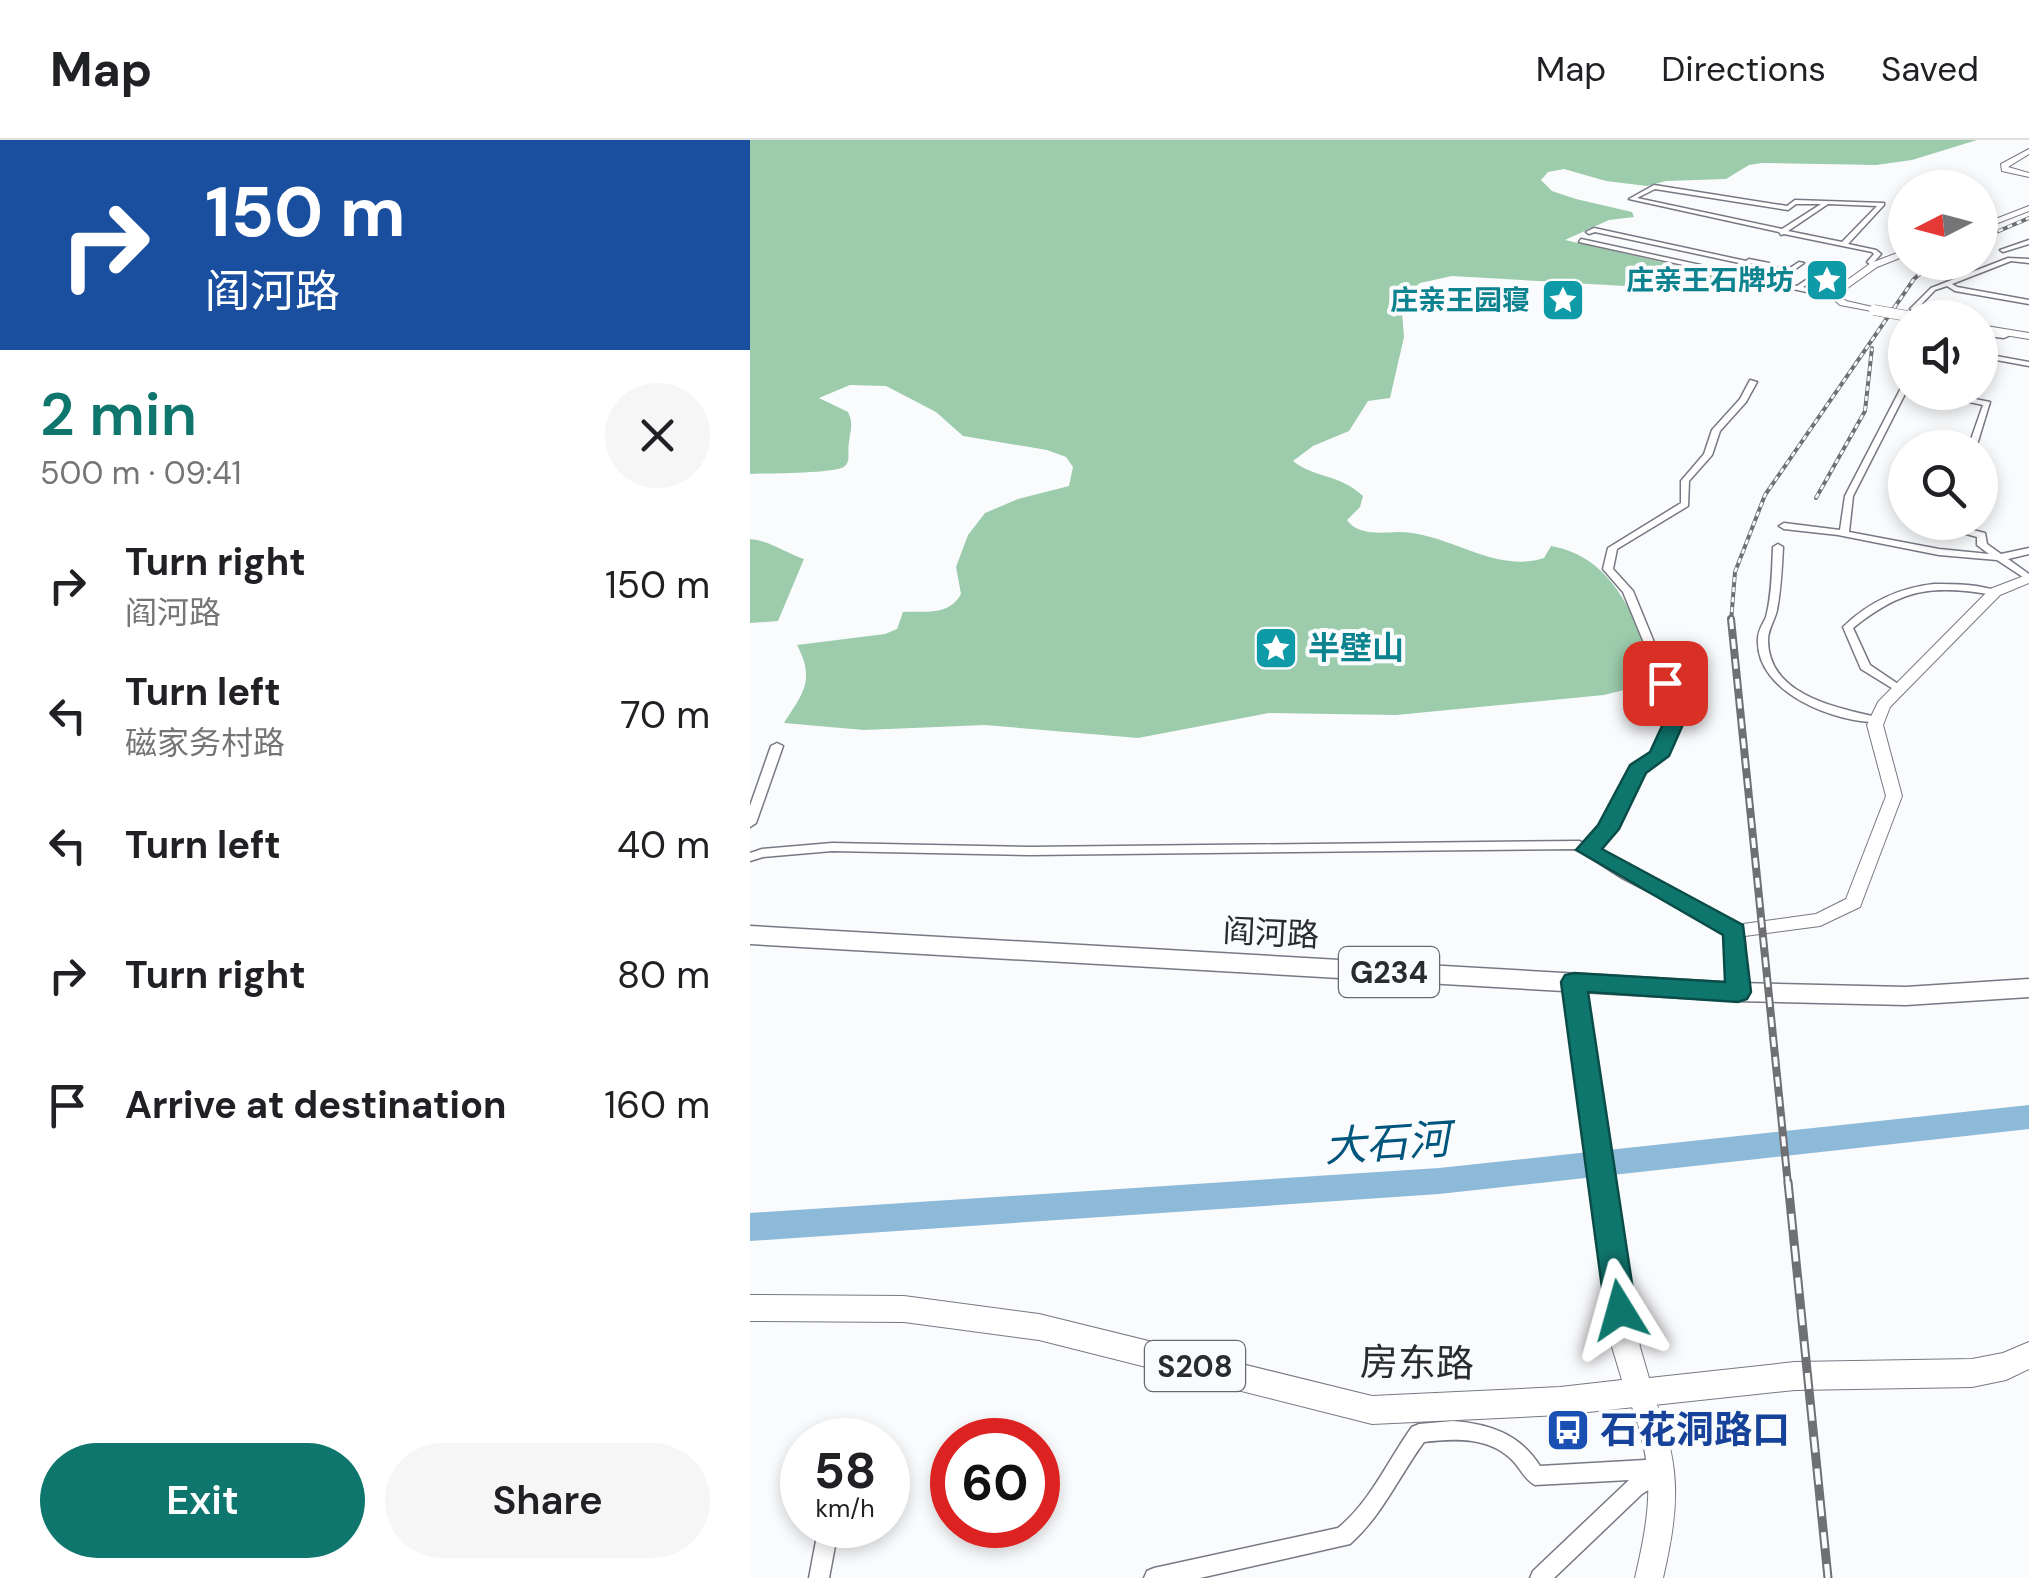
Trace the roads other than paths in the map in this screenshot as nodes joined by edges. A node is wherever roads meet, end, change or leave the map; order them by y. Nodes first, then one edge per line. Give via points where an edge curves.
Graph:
1 (2029, 151) edge
2 (2029, 175) edge
3 (1830, 201) junction
4 (1788, 208) junction
5 (2029, 208) edge
6 (1998, 221) edge
7 (1632, 228) dead end
8 (1757, 228) junction
9 (1589, 232) dead end
10 (1657, 233) dead end
11 (1781, 233) junction
12 (1618, 235) junction
13 (1644, 240) junction
14 (1581, 241) dead end
15 (1680, 241) dead end
16 (2029, 242) edge
17 (1844, 244) junction
18 (1600, 245) junction
19 (1670, 246) junction
20 (1706, 246) dead end
21 (1732, 250) dead end
22 (2004, 250) dead end
23 (1626, 251) junction
24 (1695, 252) junction
25 (1652, 256) junction
26 (1720, 257) junction
27 (1682, 260) dead end
28 (1888, 260) edge
29 (2029, 262) edge
30 (1801, 263) dead end
31 (1707, 265) dead end
32 (1749, 265) junction
33 (1874, 265) junction
34 (1824, 270) dead end
35 (1788, 272) junction
36 (1738, 275) junction
37 (1778, 279) dead end
38 (1947, 284) junction
39 (1798, 288) junction
40 (1834, 296) junction
41 (1922, 300) edge
42 (2029, 302) edge
43 (1888, 313) edge
44 (1998, 331) edge
45 (2029, 336) edge
46 (1998, 358) edge
47 (2029, 364) edge
48 (1753, 382) dead end
49 (1894, 410) edge
50 (1784, 526) dead end
51 (1844, 533) junction
52 (1982, 540) edge
53 (1778, 547) dead end
54 (2029, 551) edge
55 (2004, 560) junction
56 (2029, 578) edge
57 (1995, 592) junction
58 (1899, 688) junction
59 (1877, 720) junction
60 (776, 746) dead end
61 (750, 823) edge
62 (1588, 850) junction
63 (750, 857) edge
64 (1735, 931) junction
65 (750, 935) edge
66 (1574, 982) junction
67 (2029, 988) edge
68 (1738, 992) junction
69 (750, 1308) edge
70 (2029, 1355) edge
71 (1640, 1394) junction
72 (1665, 1468) junction
73 (824, 1548) edge
74 (818, 1578) edge
75 (1154, 1578) edge
76 (1540, 1578) edge
77 (1649, 1578) edge

1 - 2 street via 2004,166
3 - 4 street
3 - 11 street
3 - 17 street via 1882,204
4 - 8 street
4 - 8 street via 1654,187 1632,199
5 - 6 street
7 - 12 street
8 - 11 street
9 - 12 street
10 - 13 street
11 - 17 street
12 - 13 street
12 - 18 street
13 - 19 street
13 - 23 street
14 - 18 street
15 - 19 street
16 - 22 street
17 - 33 street via 1874,251
18 - 23 street
19 - 24 street
19 - 25 street
20 - 24 street
21 - 26 street
23 - 25 street
24 - 26 street
24 - 27 street
25 - 36 street
26 - 31 street
26 - 32 street
28 - 33 street
29 - 38 street via 2010,259
30 - 35 street
32 - 35 street
32 - 36 street
33 - 40 street
34 - 39 street
35 - 37 street
36 - 39 street
38 - 41 street
38 - 42 street
39 - 40 street
40 - 43 street, bridge via 1849,306
44 - 45 street
46 - 47 street
48 - 62 street via 1685,481 1685,504 1613,548 1608,568 1628,591 1678,713 1659,756 1637,770 1608,829
49 - 51 street via 1849,496
50 - 51 street
51 - 55 street
52 - 55 street
53 - 59 street via 1763,638 1772,673 1830,712
54 - 55 street
55 - 56 street
56 - 57 street
57 - 58 street
57 - 58 street via 1921,586 1877,601 1848,626 1864,668
58 - 59 street
59 - 64 street via 1894,796 1854,904 1820,920
60 - 61 street
62 - 63 street via 832,847
62 - 64 street
64 - 68 street
65 - 66 highway, 阎河路 / G234
66 - 68 highway, 阎河路 / G234
66 - 71 main road via 1626,1347
67 - 68 highway, 阎河路 / G234 via 1906,996
69 - 71 main road, 房东路 / S208 via 904,1309 1040,1327 1372,1410
70 - 71 main road, 房东路 / S208 via 1972,1374 1795,1376
71 - 72 street
72 - 75 street via 1534,1476 1526,1457 1498,1440 1462,1428 1419,1433 1355,1529 1342,1537
72 - 76 street via 1634,1487
72 - 77 street
73 - 74 street

